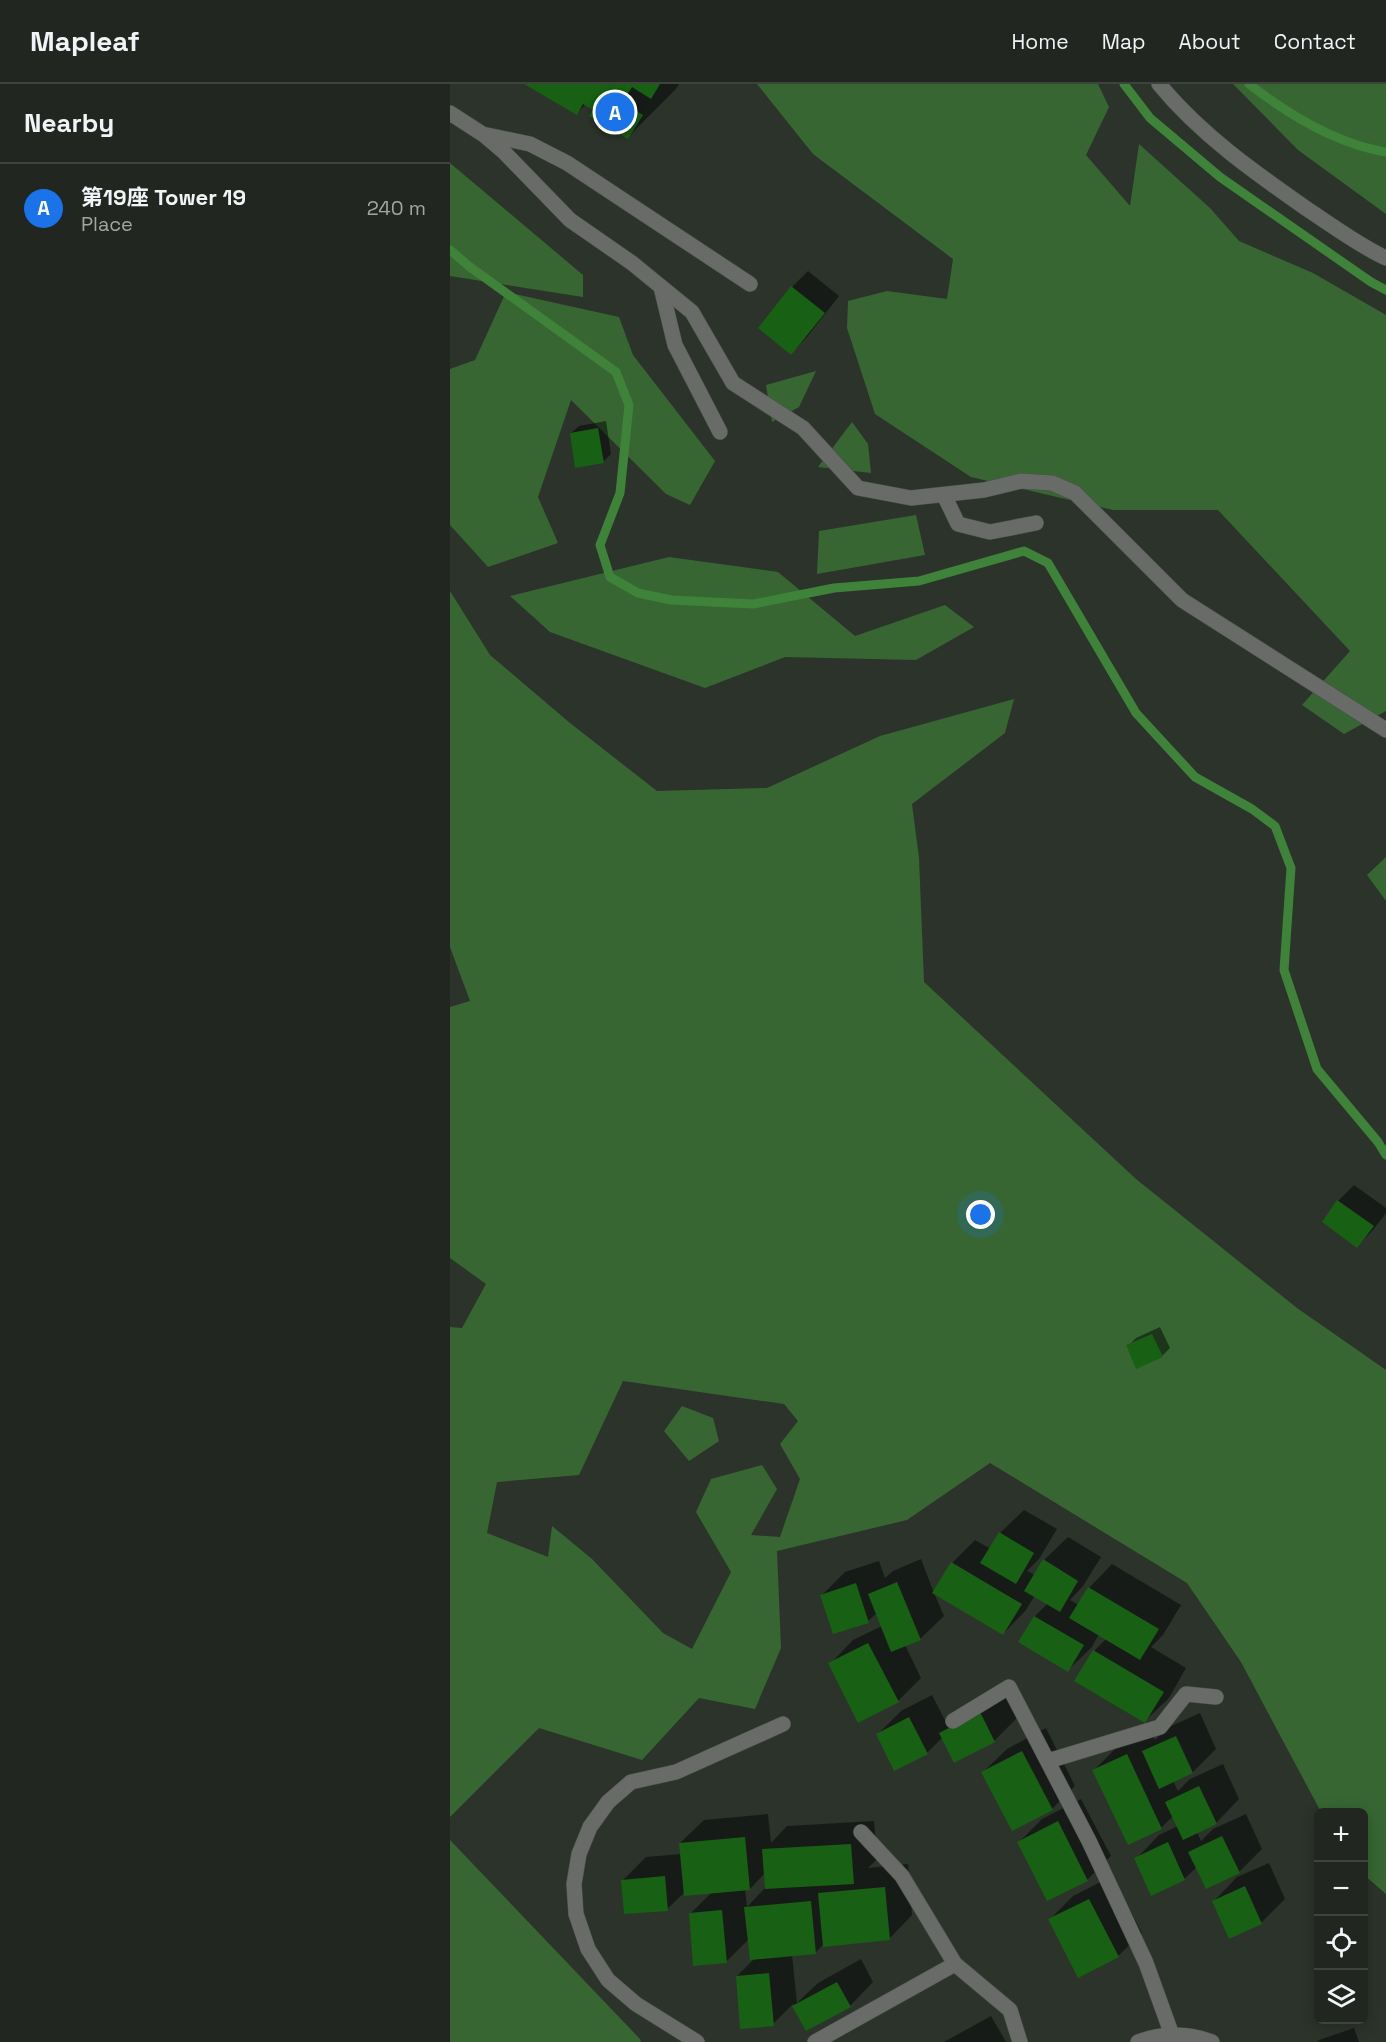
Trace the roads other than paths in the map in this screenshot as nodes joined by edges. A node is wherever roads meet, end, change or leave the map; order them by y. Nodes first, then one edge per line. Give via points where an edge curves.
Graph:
1 (1159, 84) edge
2 (450, 113) edge
3 (484, 135) junction
4 (1386, 258) edge
5 (750, 284) dead end
6 (661, 287) junction
7 (720, 432) dead end
8 (944, 495) junction
9 (1036, 524) dead end
10 (1386, 730) edge
11 (1216, 1697) dead end
12 (953, 1720) dead end
13 (783, 1724) dead end
14 (1048, 1761) junction
15 (861, 1832) dead end
16 (955, 1964) junction
17 (1172, 2035) junction
18 (697, 2042) edge
19 (815, 2042) edge
20 (1020, 2042) edge
21 (1138, 2042) edge
22 (1212, 2042) edge

1 - 4 street via 1173,102 1236,158 1349,238
2 - 3 street
3 - 5 street via 530,144 567,164
3 - 6 street via 570,220
6 - 7 street via 675,345
6 - 8 street via 692,312 733,383 803,428 858,488 911,498
8 - 9 street via 957,524 990,532
8 - 10 street via 1021,481 1052,483 1075,493 1182,600
11 - 14 street via 1185,1694 1160,1727
12 - 14 street via 1009,1687
13 - 18 street via 676,1772 631,1782 608,1802 590,1827 579,1854 574,1884 576,1914 588,1949 608,1980 636,2004
14 - 17 street via 1146,1963
15 - 16 street via 902,1876
16 - 19 street
16 - 20 street via 1010,2010
17 - 21 street
17 - 22 street

